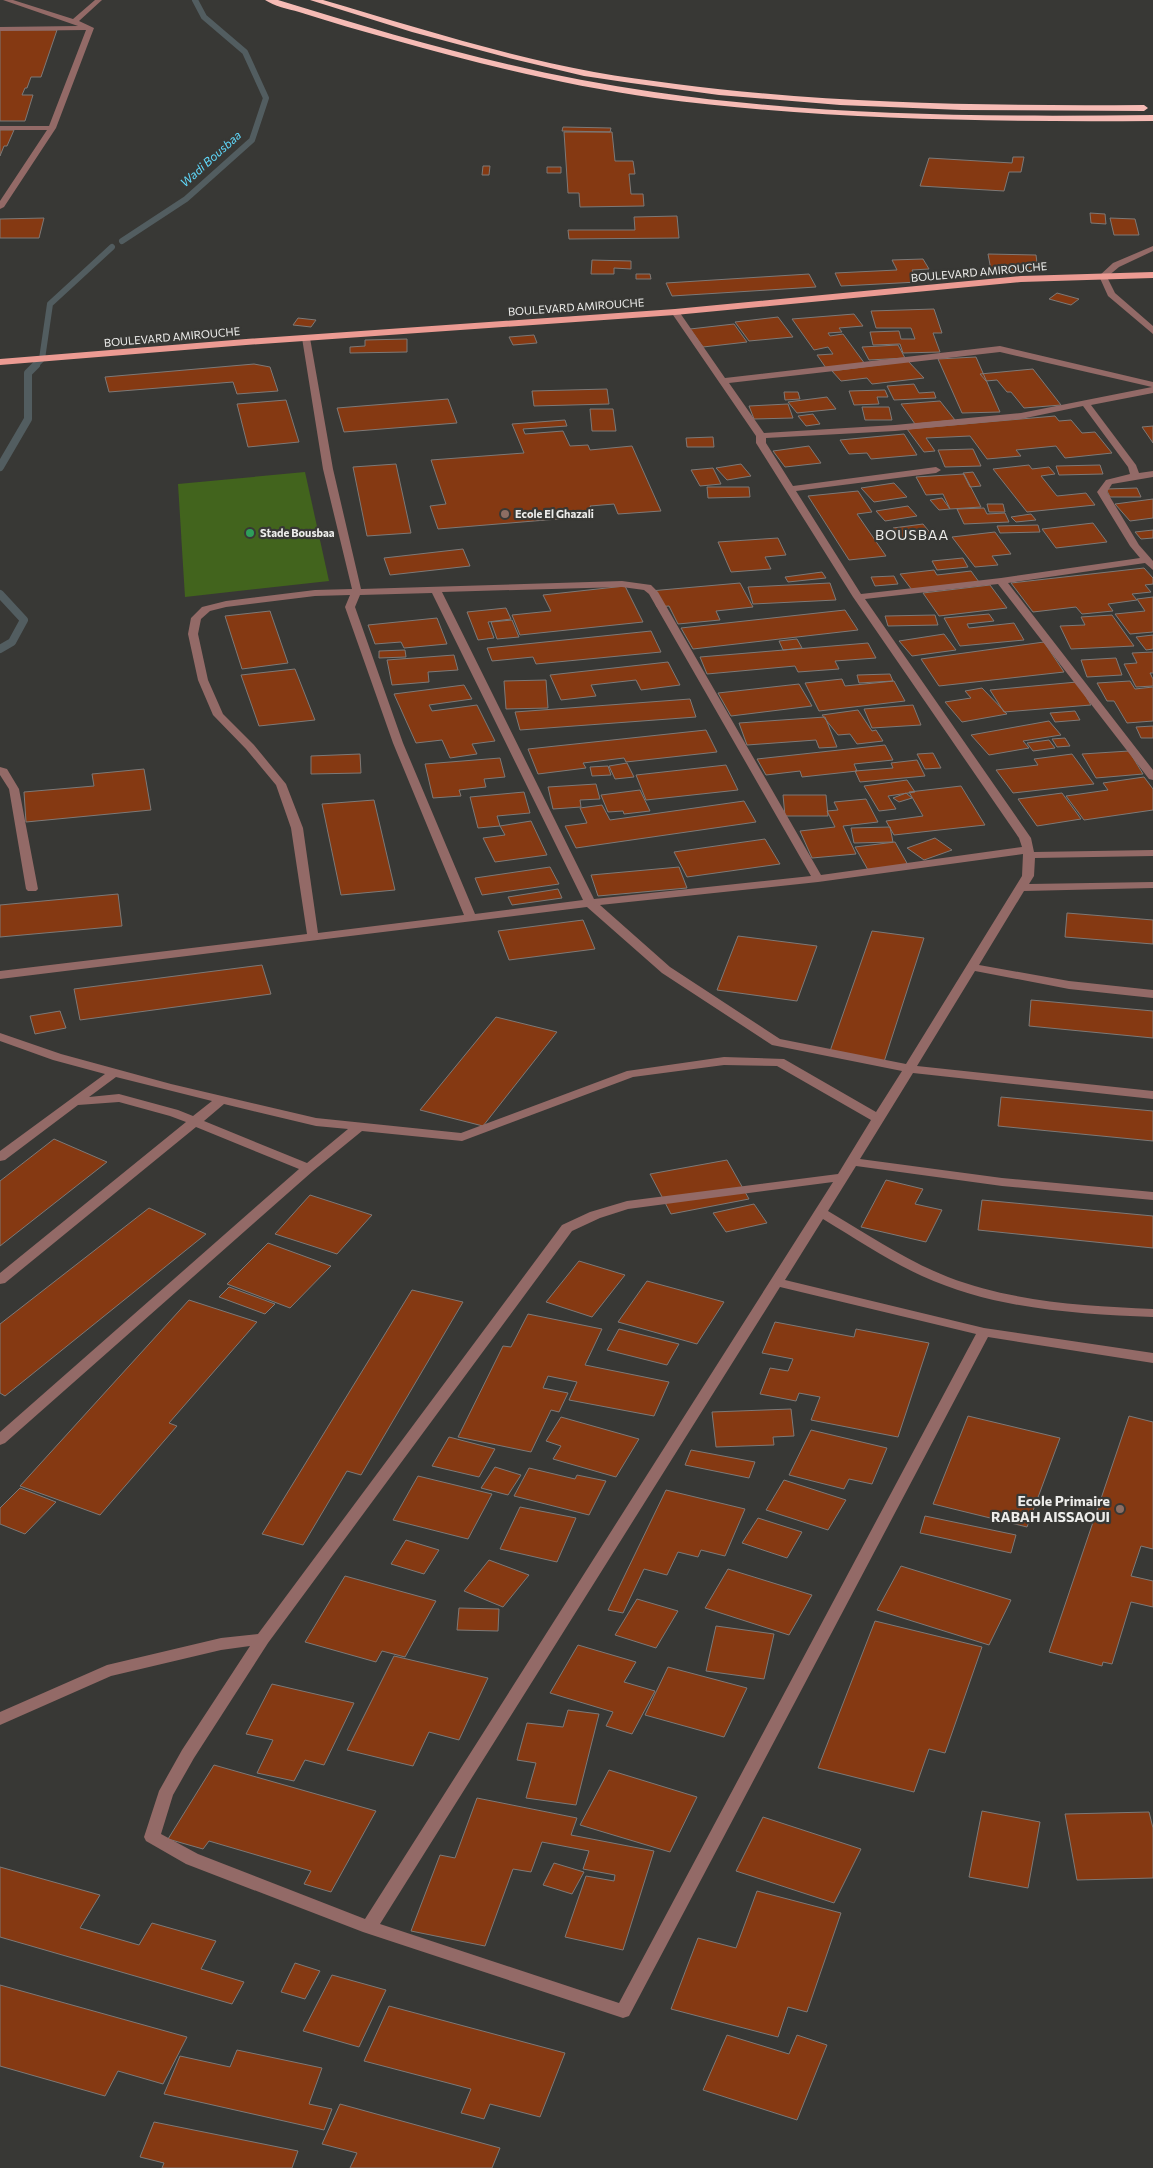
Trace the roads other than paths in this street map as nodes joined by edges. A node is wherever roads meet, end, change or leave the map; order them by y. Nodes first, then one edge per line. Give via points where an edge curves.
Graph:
1 (6, 0) edge
2 (99, 0) edge
3 (269, 0) edge
4 (314, 0) edge
5 (74, 22) junction
6 (90, 28) junction
7 (0, 29) edge
8 (1153, 108) edge
9 (1153, 118) edge
10 (0, 128) edge
11 (52, 128) junction
12 (0, 207) edge
13 (1153, 248) edge
14 (1153, 275) edge
15 (1103, 276) junction
16 (675, 312) junction
17 (1153, 332) edge
18 (306, 338) junction
19 (0, 362) edge
20 (724, 381) junction
21 (1153, 384) edge
22 (1153, 390) edge
23 (1086, 403) junction
24 (761, 436) junction
25 (936, 470) dead end
26 (1153, 474) edge
27 (1136, 476) junction
28 (789, 489) junction
29 (1150, 564) edge
30 (1001, 581) junction
31 (436, 589) junction
32 (357, 591) junction
33 (858, 597) junction
34 (0, 770) edge
35 (1153, 777) edge
36 (1028, 853) junction
37 (1153, 853) edge
38 (818, 879) junction
39 (1153, 885) edge
40 (1021, 888) junction
41 (32, 889) dead end
42 (590, 903) junction
43 (470, 918) junction
44 (313, 937) junction
45 (972, 967) junction
46 (0, 975) edge
47 (1153, 994) edge
48 (0, 1037) edge
49 (910, 1069) junction
50 (115, 1072) junction
51 (1153, 1095) edge
52 (221, 1100) junction
53 (74, 1102) junction
54 (878, 1119) junction
55 (194, 1120) junction
56 (360, 1126) junction
57 (0, 1157) edge
58 (852, 1162) junction
59 (308, 1168) junction
60 (843, 1177) junction
61 (1153, 1196) edge
62 (821, 1212) junction
63 (0, 1280) edge
64 (777, 1282) junction
65 (1153, 1313) edge
66 (984, 1332) junction
67 (1153, 1358) edge
68 (0, 1440) edge
69 (262, 1639) junction
70 (0, 1719) edge
71 (370, 1928) junction

1 - 5 street
2 - 5 street
3 - 9 highway via 398,39 507,67 676,98 869,116
4 - 8 highway via 486,50 584,73 705,91 819,102 912,106
5 - 6 street
6 - 7 street
6 - 11 street
10 - 11 street
11 - 12 street
13 - 15 street via 1116,265
14 - 15 main road, BOULEVARD AMIROUCHE
15 - 16 main road, BOULEVARD AMIROUCHE via 1021,279
15 - 17 street via 1111,294
16 - 18 main road, BOULEVARD AMIROUCHE
16 - 20 street
18 - 19 main road, BOULEVARD AMIROUCHE
18 - 32 street via 328,469
20 - 21 street via 1000,349
20 - 24 street
22 - 23 street
23 - 24 street via 1002,418
23 - 27 street via 1133,467
24 - 28 street via 761,443
25 - 28 street
26 - 27 street
27 - 29 street via 1109,482 1102,492
28 - 33 street
29 - 30 street
30 - 33 street
30 - 35 street
31 - 32 street
31 - 38 street via 622,584 647,587 653,592
31 - 42 street
32 - 43 street via 350,607 398,743
32 - 44 street via 315,593 206,609 196,618 193,634 203,680 218,715 281,784 297,828
33 - 36 street via 1025,838
34 - 41 street via 14,789
36 - 37 street
36 - 38 street
36 - 40 street via 1028,876
38 - 42 street
39 - 40 street
40 - 45 street
42 - 43 street
42 - 49 street via 666,970 776,1042
43 - 44 street
44 - 46 street
45 - 47 street via 1069,986
45 - 49 street
48 - 50 street via 57,1057
49 - 51 street
49 - 54 street
50 - 52 street
50 - 53 street
52 - 55 street
52 - 56 street via 316,1122
53 - 55 street via 119,1098
53 - 57 street
54 - 56 street via 780,1062 724,1061 631,1074 462,1137
54 - 58 street
55 - 59 street
55 - 63 street
56 - 59 street
58 - 60 street
58 - 61 street via 945,1176
59 - 68 street
60 - 62 street
60 - 69 street via 627,1205 568,1228
62 - 64 street
62 - 65 street via 891,1254 944,1280 1012,1299 1095,1311
64 - 66 street
64 - 71 street
66 - 67 street
66 - 71 street via 623,2011
69 - 70 street via 202,1648 107,1671
69 - 71 street via 164,1795 152,1837 192,1859

